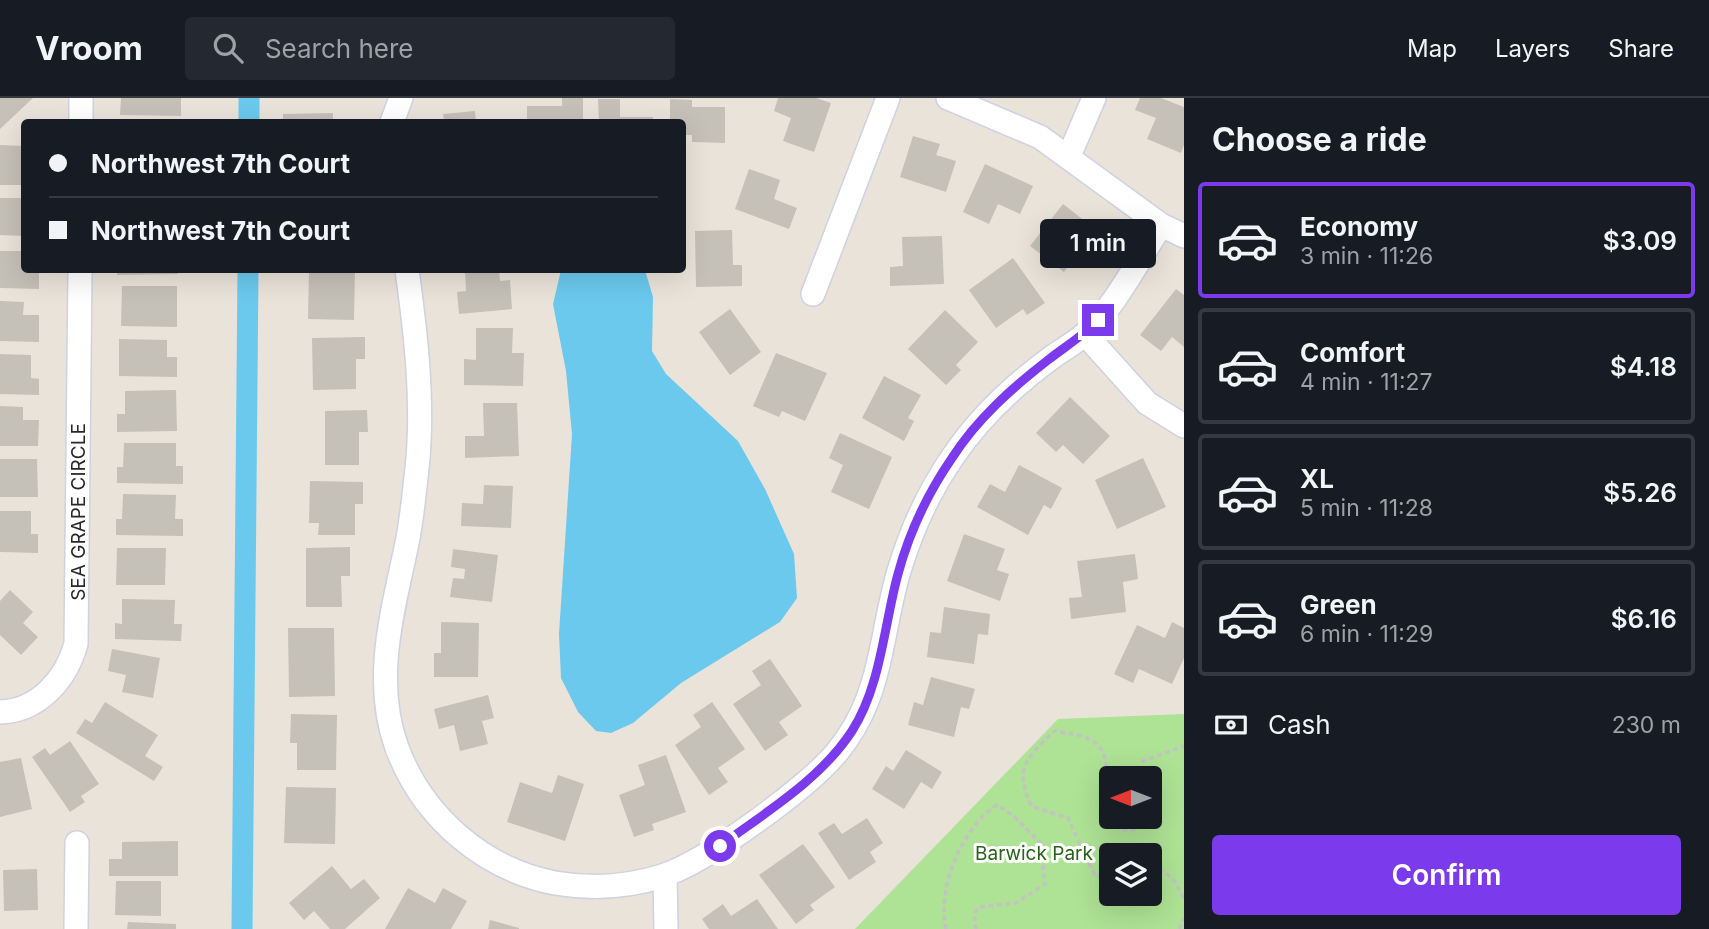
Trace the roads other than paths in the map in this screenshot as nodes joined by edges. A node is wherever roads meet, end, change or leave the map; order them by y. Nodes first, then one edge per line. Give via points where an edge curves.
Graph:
1 (81, 98) edge
2 (401, 98) edge
3 (888, 98) edge
4 (948, 98) edge
5 (1094, 98) edge
6 (81, 119) edge
7 (393, 119) edge
8 (1069, 156) junction
9 (1184, 218) edge
10 (1161, 225) junction
11 (1184, 236) edge
12 (80, 273) edge
13 (407, 273) edge
14 (813, 294) dead end
15 (1085, 334) junction
16 (1184, 426) edge
17 (0, 712) edge
18 (77, 843) dead end
19 (665, 875) junction
20 (76, 929) edge
21 (666, 929) edge

1 - 6 street
2 - 7 street
3 - 14 street
4 - 8 street via 1009,121
5 - 8 street
8 - 10 street
9 - 10 street
10 - 11 street
10 - 15 street
12 - 17 street, SEA GRAPE CIRCLE via 76,644 65,672 46,694 20,708
13 - 19 street via 419,389 409,536 386,647 385,694 397,747 410,775 447,826 484,855 521,873 571,886 633,884
15 - 16 street via 1147,402
15 - 19 street via 1015,386 952,457 915,527 899,572 866,703 837,752 817,773 720,846
18 - 20 street
19 - 21 street

